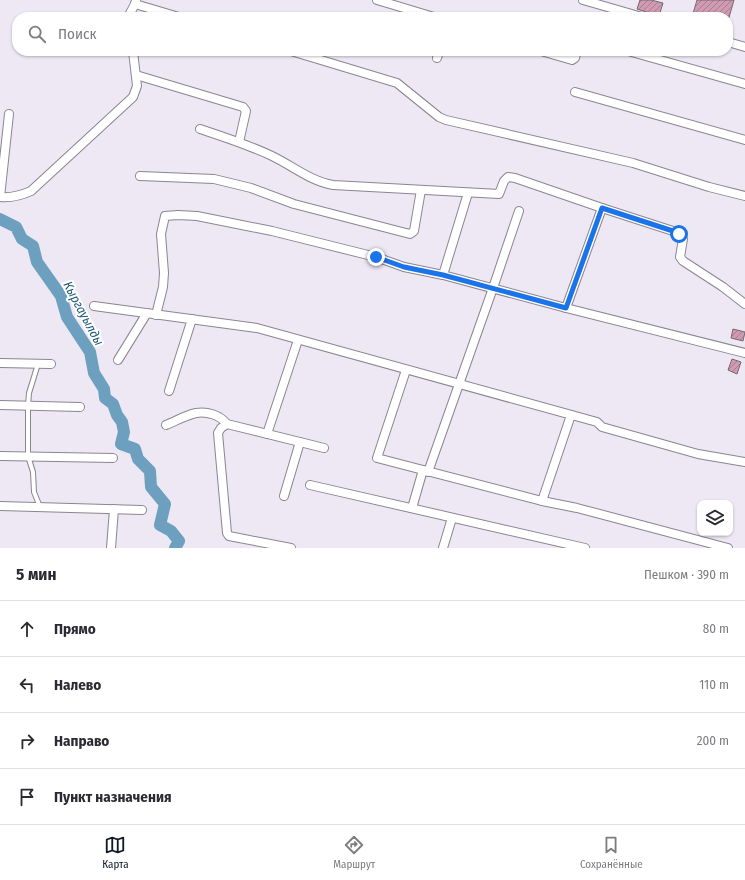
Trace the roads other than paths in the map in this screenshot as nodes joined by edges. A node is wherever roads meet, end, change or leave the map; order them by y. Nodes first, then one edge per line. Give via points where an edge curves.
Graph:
1 (377, 0) edge
2 (583, 0) edge
3 (136, 2) edge
4 (131, 12) edge
5 (165, 12) edge
6 (417, 12) edge
7 (625, 12) edge
8 (733, 43) edge
9 (745, 47) edge
10 (134, 56) edge
11 (308, 56) edge
12 (558, 56) edge
13 (576, 56) edge
14 (646, 56) edge
15 (136, 74) junction
16 (745, 84) edge
17 (575, 92) dead end
18 (9, 114) dead end
19 (200, 129) dead end
20 (745, 140) edge
21 (239, 142) junction
22 (140, 176) dead end
23 (421, 190) junction
24 (468, 193) junction
25 (745, 196) edge
26 (0, 197) edge
27 (602, 208) junction
28 (519, 211) dead end
29 (443, 275) junction
30 (493, 288) junction
31 (745, 304) edge
32 (94, 306) dead end
33 (566, 308) junction
34 (147, 313) junction
35 (156, 315) junction
36 (192, 319) junction
37 (298, 340) junction
38 (745, 353) edge
39 (118, 360) dead end
40 (0, 363) edge
41 (38, 364) junction
42 (52, 364) dead end
43 (406, 370) junction
44 (460, 384) junction
45 (169, 391) dead end
46 (0, 405) edge
47 (28, 406) junction
48 (80, 407) dead end
49 (571, 415) junction
50 (227, 424) junction
51 (166, 425) dead end
52 (267, 434) junction
53 (300, 442) junction
54 (324, 448) dead end
55 (0, 456) edge
56 (28, 456) junction
57 (113, 458) dead end
58 (745, 462) edge
59 (425, 471) junction
60 (310, 485) dead end
61 (284, 496) dead end
62 (542, 501) junction
63 (0, 506) edge
64 (41, 507) junction
65 (412, 508) junction
66 (114, 509) junction
67 (142, 510) dead end
68 (452, 518) junction
69 (111, 548) edge
70 (291, 548) edge
71 (444, 548) edge
72 (585, 548) edge
73 (728, 548) edge

1 - 6 street
2 - 7 street
3 - 4 street
3 - 5 street
8 - 9 street
10 - 15 street
11 - 25 street via 397,83 446,120 633,162
12 - 13 street via 572,60
14 - 16 street
15 - 21 street via 243,107 246,111
15 - 26 street via 138,86 133,98 31,191 10,198
17 - 20 street
18 - 26 street
19 - 21 street
21 - 23 street via 324,184
22 - 23 street via 214,179 251,188 294,204 410,234 414,231
23 - 24 street
24 - 27 street via 499,194 508,177
24 - 29 street
27 - 31 street via 679,234 683,239 680,257 683,261
27 - 33 street
28 - 30 street
29 - 30 street
29 - 35 street via 226,222 178,215 166,216 161,234 163,287
30 - 33 street
30 - 44 street
32 - 34 street
33 - 38 street
34 - 35 street
34 - 39 street
35 - 36 street
36 - 37 street via 257,328
36 - 45 street
37 - 43 street
37 - 52 street
40 - 41 street
41 - 42 street
41 - 47 lane via 29,392
43 - 44 street
43 - 59 street via 376,458
44 - 49 street
44 - 59 street
46 - 47 street
47 - 48 street
47 - 56 lane
49 - 58 street via 597,422 602,427 698,454
49 - 62 street
50 - 51 street via 214,414 197,413
50 - 52 street
50 - 70 street via 218,433 227,533 229,536
52 - 53 street
53 - 54 street
53 - 61 street
55 - 56 street
56 - 57 street
56 - 64 lane via 33,472 34,492
59 - 62 street
59 - 65 street
60 - 65 street
62 - 73 street
63 - 64 street
64 - 66 street
65 - 68 street
66 - 67 street
66 - 69 street
68 - 71 street
68 - 72 street

